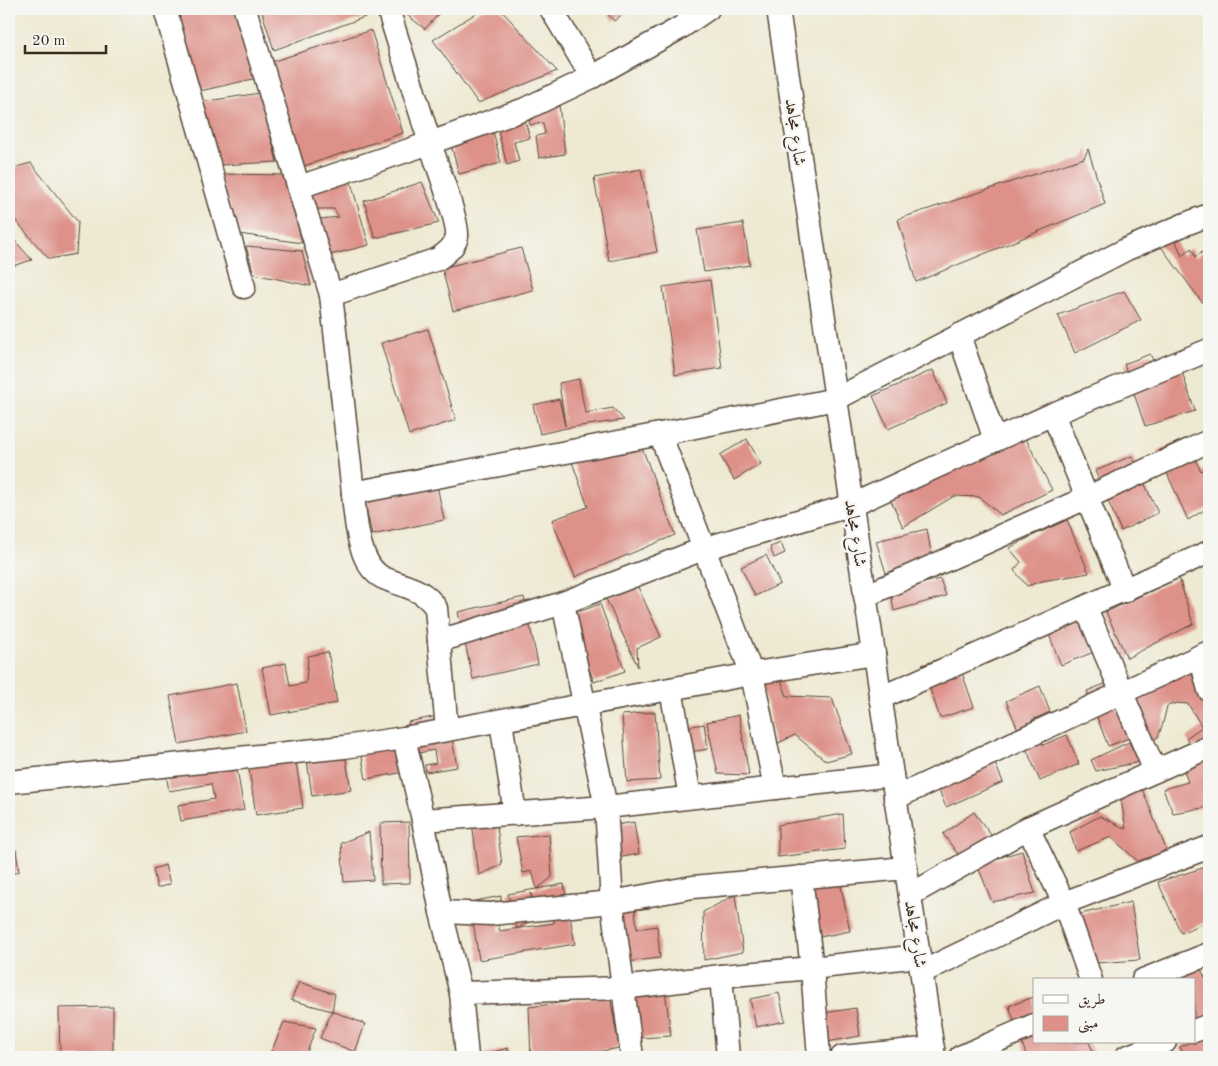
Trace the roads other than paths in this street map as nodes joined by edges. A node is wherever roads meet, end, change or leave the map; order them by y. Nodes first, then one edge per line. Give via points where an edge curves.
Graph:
1 (165, 9) edge
2 (245, 9) edge
3 (388, 9) edge
4 (551, 9) edge
5 (708, 9) edge
6 (778, 9) edge
7 (592, 77) junction
8 (430, 143) junction
9 (299, 187) junction
10 (1209, 215) edge
11 (244, 287) dead end
12 (331, 295) junction
13 (959, 335) junction
14 (1209, 350) edge
15 (836, 399) junction
16 (1053, 414) junction
17 (660, 434) junction
18 (995, 440) junction
19 (1209, 441) edge
20 (353, 493) junction
21 (1086, 498) junction
22 (852, 505) junction
23 (703, 548) junction
24 (1208, 556) edge
25 (1125, 591) junction
26 (865, 596) junction
27 (564, 603) junction
28 (1086, 608) junction
29 (439, 641) junction
30 (874, 654) junction
31 (1204, 654) edge
32 (752, 674) junction
33 (672, 689) junction
34 (1209, 690) edge
35 (1122, 692) junction
36 (880, 698) junction
37 (585, 705) junction
38 (501, 721) junction
39 (447, 730) junction
40 (404, 738) junction
41 (1209, 747) edge
42 (1155, 771) junction
43 (892, 775) junction
44 (9, 782) edge
45 (775, 788) junction
46 (690, 796) junction
47 (895, 798) junction
48 (606, 807) junction
49 (516, 814) junction
50 (423, 820) junction
51 (1028, 828) junction
52 (1209, 847) edge
53 (906, 868) junction
54 (801, 877) junction
55 (910, 895) junction
56 (612, 902) junction
57 (1064, 903) junction
58 (441, 912) junction
59 (1209, 954) edge
60 (920, 964) junction
61 (812, 968) junction
62 (721, 976) junction
63 (1090, 978) edge
64 (1148, 978) edge
65 (622, 988) junction
66 (461, 993) junction
67 (1033, 1025) edge
68 (1209, 1025) edge
69 (1196, 1030) edge
70 (1160, 1044) edge
71 (934, 1053) edge
72 (467, 1057) edge
73 (632, 1057) edge
74 (728, 1057) edge
75 (819, 1057) edge
76 (842, 1057) edge
77 (960, 1057) edge
78 (1126, 1057) edge

1 - 11 street
2 - 9 street
3 - 8 street
4 - 7 street
5 - 7 street
6 - 15 street, شارع مجاهد
7 - 8 street via 525,108
8 - 9 street
8 - 12 street via 454,218 457,236 451,249 438,259
9 - 12 street
10 - 13 street via 1127,249
12 - 20 street
13 - 15 street
13 - 18 street
14 - 16 street
15 - 17 street
15 - 22 street, شارع مجاهد
16 - 18 street
16 - 21 street
17 - 20 street
17 - 23 street
18 - 22 street
19 - 21 street
20 - 29 street via 363,555 379,576 422,592 429,598 436,608
21 - 25 street
21 - 26 street
22 - 23 street
22 - 26 street, شارع مجاهد
23 - 27 street
23 - 32 street
24 - 25 street
25 - 28 street
26 - 30 street, شارع مجاهد
27 - 29 street
27 - 37 street
28 - 35 street
28 - 36 street
29 - 39 street
30 - 32 street
30 - 36 street, شارع مجاهد
31 - 34 street
31 - 35 street
32 - 33 street
32 - 45 street
33 - 37 street
33 - 46 street
35 - 42 street
35 - 47 street
36 - 43 street, شارع مجاهد
37 - 38 street
37 - 48 street
38 - 39 street
38 - 49 street
39 - 40 street
40 - 44 street
40 - 50 street
41 - 42 street
42 - 51 street
43 - 45 street
43 - 47 street, شارع مجاهد
45 - 46 street
46 - 48 street
47 - 53 street, شارع مجاهد
48 - 49 street
48 - 56 street
49 - 50 street
50 - 58 street
51 - 55 street
51 - 57 street
52 - 57 street
53 - 54 street
53 - 55 street, شارع مجاهد
54 - 56 street via 693,887
54 - 61 street
55 - 60 street, شارع مجاهد
56 - 58 street via 490,914
56 - 65 street
57 - 60 street
57 - 63 street
58 - 66 street
59 - 64 street
60 - 61 street
60 - 71 street, شارع مجاهد
61 - 62 street
61 - 75 street
62 - 65 street
62 - 74 street
65 - 66 street
65 - 73 street
66 - 72 street
67 - 77 street
68 - 69 street
70 - 78 street
71 - 76 street

